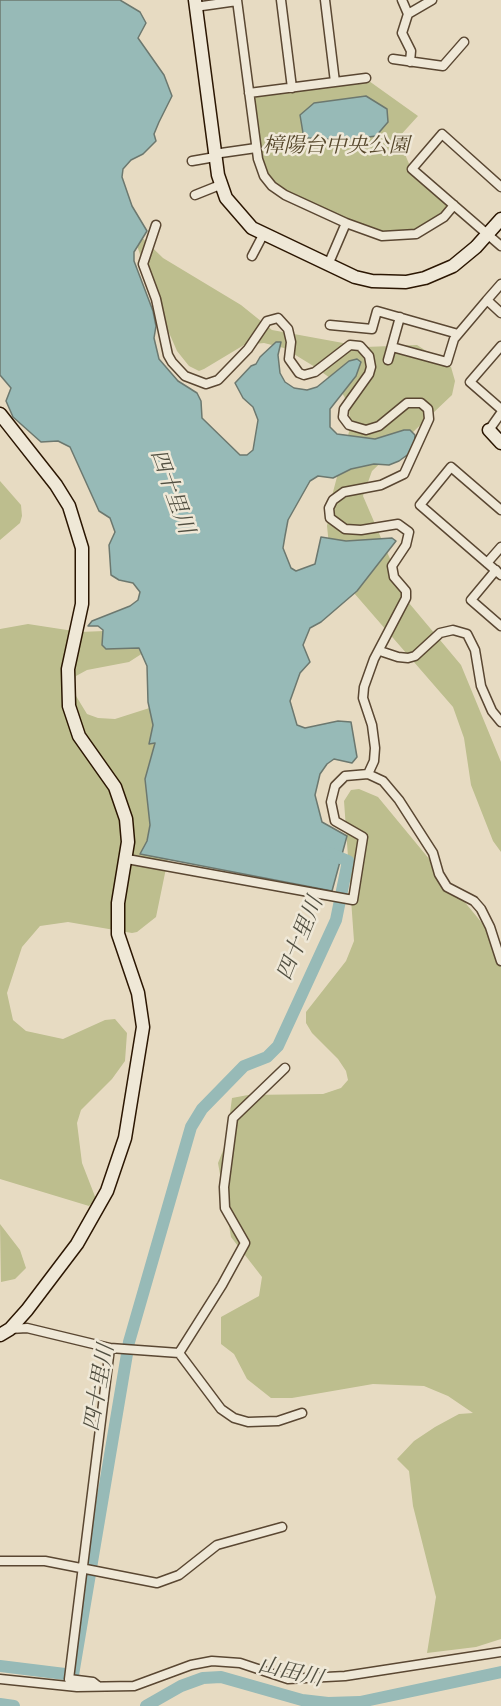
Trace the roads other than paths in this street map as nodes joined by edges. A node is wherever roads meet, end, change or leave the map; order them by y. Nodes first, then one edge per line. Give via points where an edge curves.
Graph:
1 (281, 0) edge
2 (325, 0) edge
3 (402, 0) edge
4 (432, 0) edge
5 (237, 1) edge
6 (195, 3) edge
7 (408, 14) junction
8 (464, 42) dead end
9 (393, 59) dead end
10 (410, 62) junction
11 (366, 78) dead end
12 (335, 82) junction
13 (292, 88) junction
14 (249, 93) junction
15 (256, 148) junction
16 (214, 155) junction
17 (192, 161) dead end
18 (220, 184) junction
19 (501, 187) edge
20 (195, 195) dead end
21 (453, 205) junction
22 (501, 219) edge
23 (346, 223) junction
24 (156, 225) dead end
25 (488, 234) junction
26 (263, 235) junction
27 (501, 246) edge
28 (252, 256) dead end
29 (328, 265) junction
30 (501, 284) edge
31 (487, 300) junction
32 (501, 313) edge
33 (400, 317) junction
34 (330, 325) dead end
35 (458, 334) junction
36 (501, 346) edge
37 (392, 347) junction
38 (388, 360) dead end
39 (501, 411) edge
40 (0, 414) edge
41 (489, 430) joint
42 (501, 443) edge
43 (501, 510) edge
44 (501, 547) edge
45 (487, 563) junction
46 (498, 573) edge
47 (501, 626) edge
48 (380, 651) junction
49 (501, 722) edge
50 (368, 774) junction
51 (127, 859) junction
52 (501, 961) edge
53 (285, 1068) dead end
54 (5, 1332) edge
55 (110, 1348) junction
56 (179, 1353) junction
57 (302, 1413) dead end
58 (282, 1527) dead end
59 (0, 1561) edge
60 (85, 1567) junction
61 (501, 1652) edge
62 (0, 1679) edge
63 (98, 1686) junction

1 - 13 street
2 - 12 street
3 - 7 street
4 - 7 street
5 - 6 street
5 - 14 street
6 - 16 street
7 - 10 street via 402,33 411,51
8 - 10 street via 443,66
9 - 10 street
11 - 12 street
12 - 13 street
13 - 14 street
14 - 15 street
15 - 16 street
15 - 23 street via 264,176 279,192
16 - 17 street
16 - 18 street
18 - 20 street
18 - 26 street via 243,220
19 - 21 street via 442,134 412,169
21 - 23 street via 432,225 399,237 369,233
21 - 25 street
22 - 25 street
23 - 29 street
24 - 48 street via 143,264 156,299 168,354 185,376 206,384 218,380 248,349 267,321 278,318 288,329 289,359 299,373 315,372 350,345 360,346 369,356 369,374 344,409 343,417 349,425 366,430 379,426 406,403 421,403 428,409 429,419 404,474 381,485 344,492 328,508 330,518 345,529 398,524 409,532 392,566 406,598
25 - 27 street
25 - 29 street via 453,266 406,282 372,281
26 - 28 street
26 - 29 street
30 - 31 street
31 - 32 street
31 - 35 street
33 - 34 street via 377,311 372,329
33 - 35 street
33 - 37 street
35 - 37 street via 447,362
36 - 39 street via 470,382
37 - 38 street
39 - 41 street
40 - 51 street via 56,485 76,524 84,574 67,680 69,706 79,736 119,796 128,829
41 - 42 street
43 - 45 street via 451,467 420,505
44 - 45 street
45 - 46 street
46 - 47 street via 471,600
48 - 49 street via 408,658 440,633 453,630 467,634 475,650 481,686
48 - 50 street via 363,698 375,748
50 - 51 street via 345,776 334,786 331,802 335,821 363,837 352,900
50 - 52 street via 383,781 399,800 432,853 447,887 481,909
51 - 54 street via 118,903 118,934 138,993 143,1027 124,1138 108,1191 77,1244
53 - 56 street via 233,1118 225,1208 245,1243
54 - 55 street via 27,1328
55 - 56 street
55 - 60 street
56 - 57 street via 221,1409 234,1418 261,1424
58 - 60 street via 217,1545 179,1575 157,1583
59 - 60 street via 45,1561
60 - 63 street via 69,1679
61 - 63 street via 345,1676 288,1679 240,1663 212,1661 191,1665 145,1684
62 - 63 street

